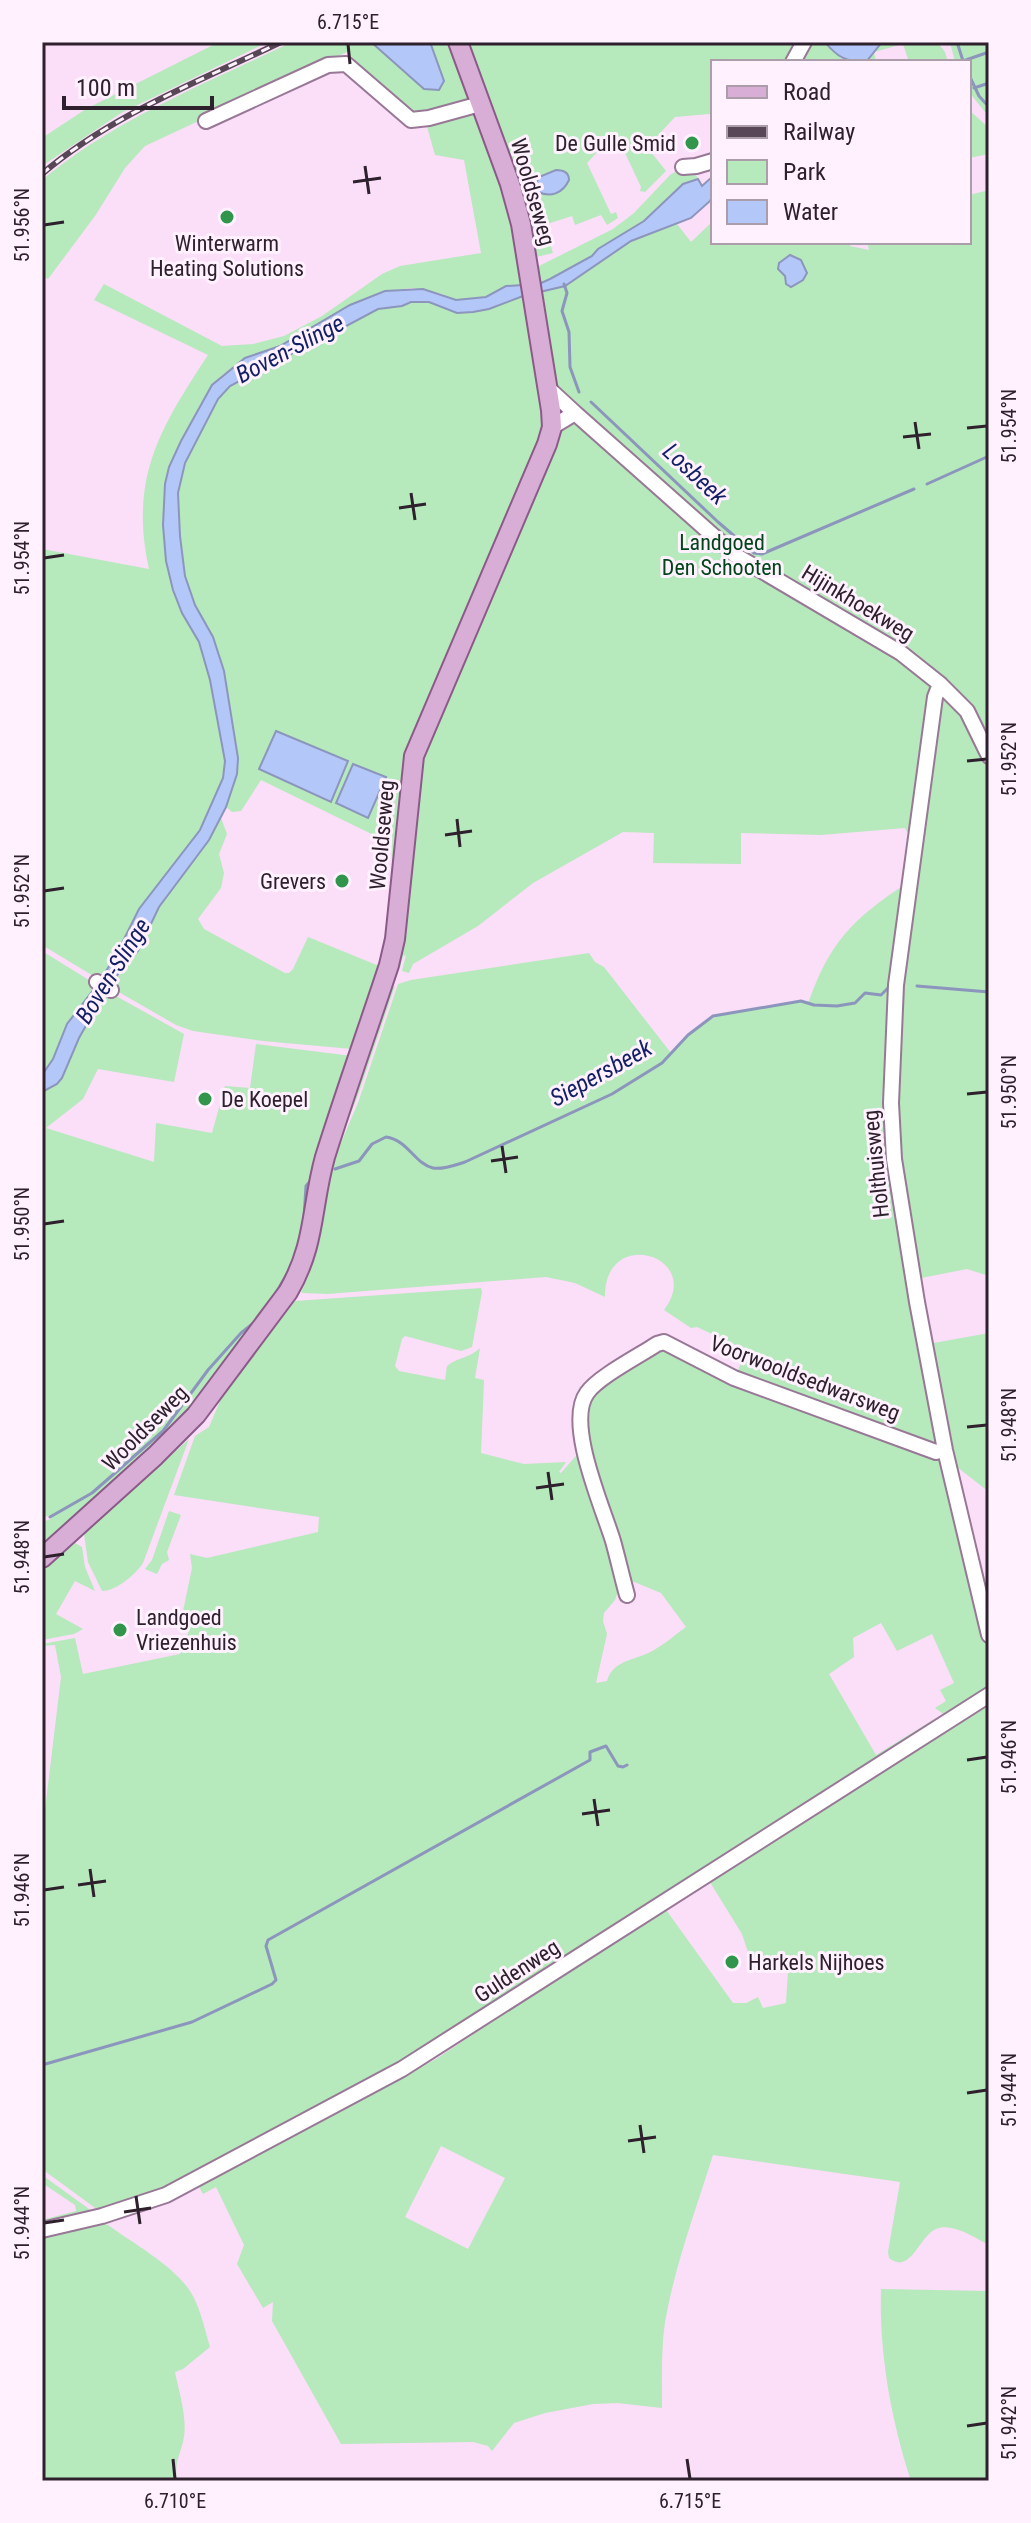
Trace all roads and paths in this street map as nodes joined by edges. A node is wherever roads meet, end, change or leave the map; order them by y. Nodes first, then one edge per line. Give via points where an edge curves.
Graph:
1 (458, 42) edge
2 (804, 42) edge
3 (794, 60) edge
4 (480, 104) junction
5 (206, 121) dead end
6 (711, 162) edge
7 (683, 167) dead end
8 (549, 389) junction
9 (575, 413) junction
10 (552, 427) junction
11 (940, 684) junction
12 (989, 755) edge
13 (97, 982) dead end
14 (111, 990) dead end
15 (945, 1450) junction
16 (42, 1558) edge
17 (627, 1595) dead end
18 (989, 1635) edge
19 (989, 1695) edge
20 (42, 2230) edge

1 - 4 main road, Wooldseweg
2 - 3 street
4 - 5 street via 411,120 346,64 337,64
4 - 8 main road, Wooldseweg via 518,211
6 - 7 street
8 - 9 street, Hijinkhoekweg
8 - 10 main road, Wooldseweg
9 - 10 street
9 - 11 street, Hijinkhoekweg via 727,549 901,653
10 - 16 main road, Wooldseweg via 414,756 392,952 325,1160 312,1235 297,1277 196,1415
11 - 12 street, Hijinkhoekweg via 967,711
11 - 15 street, Holthuisweg via 896,985 891,1103 899,1193
13 - 14 street
15 - 17 street, Voorwooldsedwarsweg via 936,1452 809,1407 734,1378 664,1342 657,1344 595,1384 581,1408 584,1452
15 - 18 street, Holthuisweg
19 - 20 street, Guldenweg via 402,2069 166,2195

